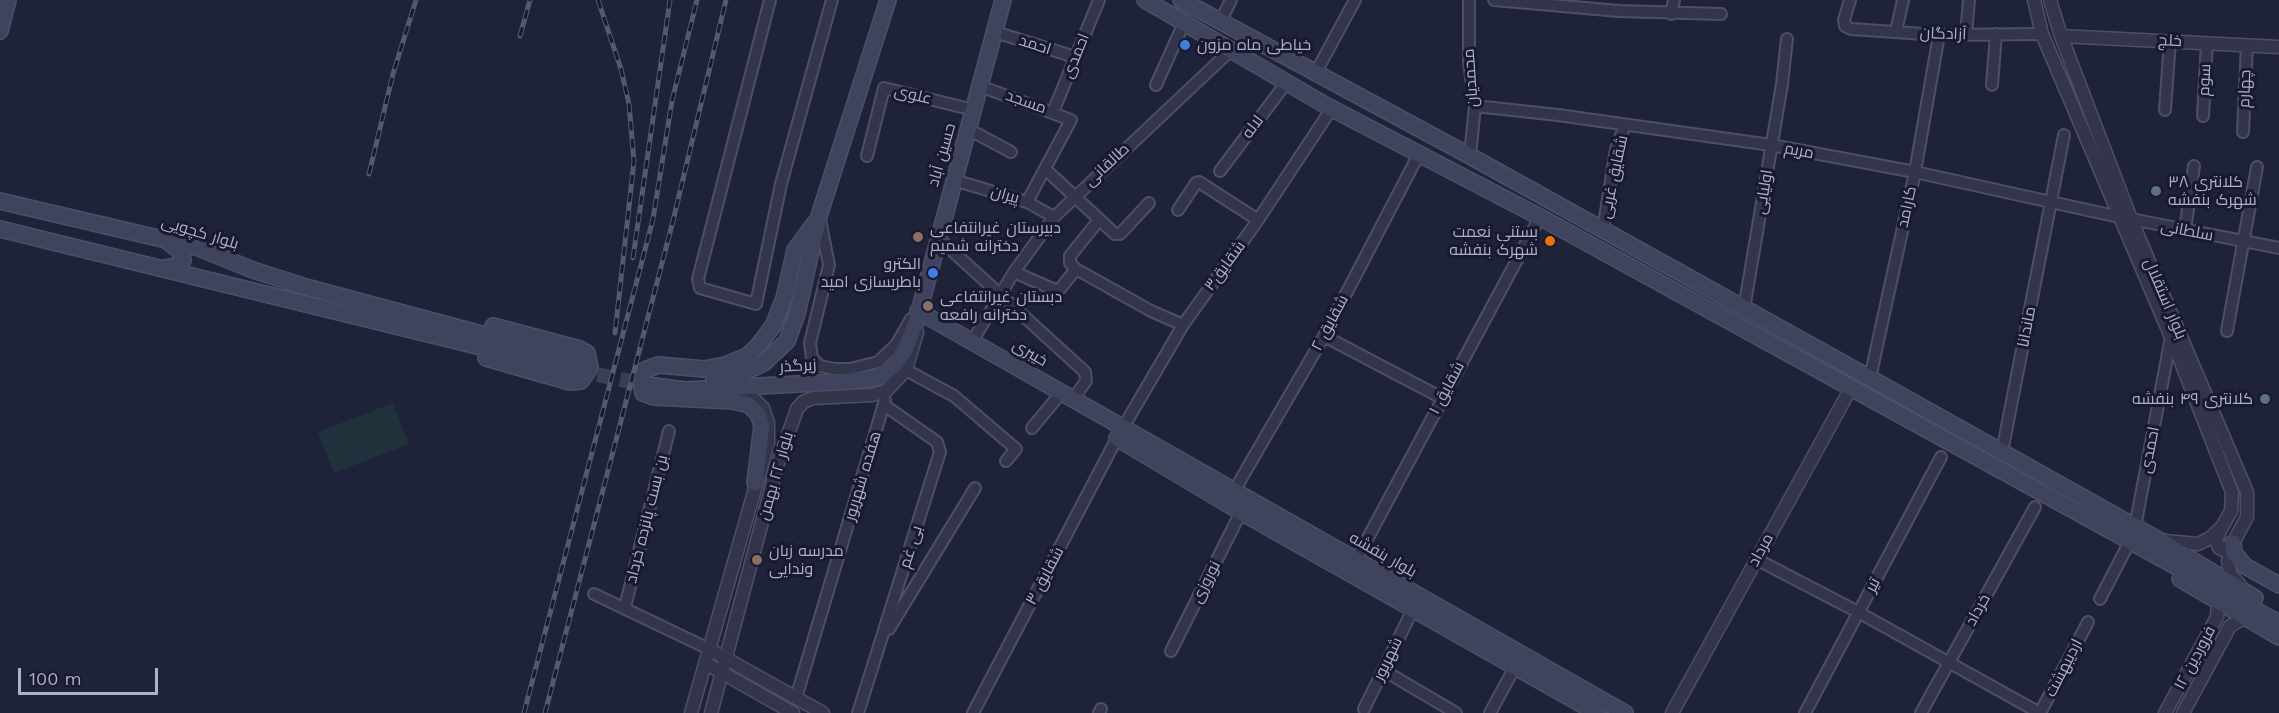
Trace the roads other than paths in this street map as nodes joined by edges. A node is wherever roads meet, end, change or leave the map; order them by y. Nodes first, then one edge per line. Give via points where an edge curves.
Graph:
1 (8, 0) edge
2 (770, 0) edge
3 (832, 0) edge
4 (888, 0) edge
5 (1003, 0) edge
6 (1099, 0) edge
7 (1144, 0) edge
8 (1181, 0) edge
9 (1231, 0) edge
10 (1355, 0) edge
11 (1469, 0) edge
12 (1494, 0) edge
13 (1674, 0) edge
14 (1850, 0) edge
15 (1904, 0) edge
16 (1969, 0) edge
17 (2034, 0) edge
18 (2050, 0) edge
19 (1520, 2) edge
20 (1620, 5) edge
21 (1671, 14) junction
22 (1721, 15) dead end
23 (1220, 22) junction
24 (1184, 23) junction
25 (0, 31) edge
26 (1896, 31) junction
27 (995, 32) junction
28 (1996, 34) junction
29 (2042, 34) junction
30 (1939, 35) junction
31 (1966, 35) junction
32 (2061, 36) junction
33 (1787, 39) dead end
34 (2170, 41) junction
35 (2207, 43) junction
36 (2277, 44) edge
37 (2247, 45) junction
38 (1231, 50) junction
39 (1075, 57) junction
40 (1319, 76) junction
41 (1286, 83) junction
42 (1156, 85) dead end
43 (1992, 85) dead end
44 (980, 86) junction
45 (1340, 88) junction
46 (1312, 97) junction
47 (1475, 106) junction
48 (1330, 107) junction
49 (974, 110) junction
50 (2164, 110) dead end
51 (1053, 112) junction
52 (2203, 117) dead end
53 (1625, 125) junction
54 (968, 129) junction
55 (2243, 132) dead end
56 (2064, 135) dead end
57 (1771, 146) junction
58 (1011, 152) dead end
59 (1420, 152) junction
60 (867, 156) dead end
61 (1470, 156) junction
62 (2194, 166) dead end
63 (2257, 167) dead end
64 (1045, 169) junction
65 (1220, 171) dead end
66 (1914, 172) junction
67 (954, 180) junction
68 (1073, 197) junction
69 (0, 201) edge
70 (1027, 202) junction
71 (1149, 202) dead end
72 (2052, 202) junction
73 (1178, 210) dead end
74 (819, 216) junction
75 (1054, 217) junction
76 (1540, 217) junction
77 (2125, 218) junction
78 (1100, 220) junction
79 (1258, 220) junction
80 (0, 228) edge
81 (1603, 230) junction
82 (2185, 230) junction
83 (938, 238) junction
84 (166, 240) junction
85 (2244, 242) junction
86 (1627, 244) junction
87 (2279, 248) edge
88 (1651, 258) junction
89 (1618, 260) junction
90 (162, 268) junction
91 (1076, 269) junction
92 (1014, 272) junction
93 (1643, 274) junction
94 (1000, 294) junction
95 (1744, 309) junction
96 (918, 312) junction
97 (384, 314) junction
98 (1183, 325) junction
99 (2227, 331) dead end
100 (1324, 336) junction
101 (2171, 338) junction
102 (973, 340) junction
103 (576, 365) tunnel mouth
104 (906, 370) junction
105 (1870, 378) junction
106 (648, 381) tunnel mouth
107 (733, 382) junction
108 (1851, 388) junction
109 (886, 391) junction
110 (1067, 396) junction
111 (1442, 398) junction
112 (884, 405) junction
113 (1032, 428) dead end
114 (669, 431) dead end
115 (1120, 433) junction
116 (2002, 452) junction
117 (1941, 457) dead end
118 (1006, 462) dead end
119 (1186, 471) junction
120 (755, 483) junction
121 (975, 488) dead end
122 (1234, 491) junction
123 (2035, 507) dead end
124 (1241, 512) junction
125 (747, 513) junction
126 (763, 518) junction
127 (2222, 527) junction
128 (2132, 534) junction
129 (2159, 540) junction
130 (2233, 543) junction
131 (1756, 559) junction
132 (1356, 560) junction
133 (2279, 585) edge
134 (2246, 593) junction
135 (594, 594) dead end
136 (2100, 599) dead end
137 (1416, 603) junction
138 (625, 607) junction
139 (2217, 609) junction
140 (2279, 611) edge
141 (1858, 612) junction
142 (2246, 617) junction
143 (2088, 622) dead end
144 (2279, 623) edge
145 (2230, 626) junction
146 (2279, 637) edge
147 (881, 642) junction
148 (709, 650) junction
149 (1171, 651) dead end
150 (727, 659) junction
151 (1518, 662) junction
152 (1949, 662) junction
153 (705, 663) junction
154 (1383, 670) junction
155 (750, 672) junction
156 (723, 673) junction
157 (744, 685) junction
158 (796, 699) junction
159 (1364, 710) dead end
160 (691, 713) edge
161 (711, 713) edge
162 (793, 713) edge
163 (823, 713) edge
164 (858, 713) edge
165 (973, 713) edge
166 (1456, 713) edge
167 (1490, 713) edge
168 (1597, 713) edge
169 (1625, 713) edge
170 (1672, 713) edge
171 (1805, 713) edge
172 (1922, 713) edge
173 (2040, 713) edge
174 (2165, 713) edge
175 (2183, 713) edge

1 - 25 main road
2 - 3 street via 698,279 700,288 756,304 781,184
4 - 74 main road
5 - 27 main road, حسین آباد
6 - 39 street, احمدی
7 - 24 main road
8 - 23 main road
9 - 23 street
10 - 40 street
11 - 47 street, محمدیان via 1469,62
12 - 19 street
13 - 21 street
14 - 26 street, آزادگان via 1845,26
15 - 26 street
16 - 31 street
17 - 29 street, بلوار استقلال
18 - 32 street, بلوار استقلال
19 - 20 street
20 - 21 street
21 - 22 street
23 - 40 main road
24 - 38 main road
24 - 42 street
26 - 30 street, آزادگان
27 - 39 street, احمد
27 - 44 main road, حسین آباد
28 - 29 street, آزادگان
28 - 31 street, آزادگان
28 - 43 street
29 - 77 street, بلوار استقلال
30 - 31 street, آزادگان
30 - 66 street, کارامد
32 - 34 street, خلج
32 - 77 street, بلوار استقلال
33 - 57 street, اولیایی
34 - 35 street, خلج
34 - 50 street
35 - 37 street, خلج
35 - 52 street, سوم
36 - 37 street, خلج
37 - 55 street, چهارم
38 - 41 main road
38 - 68 street, طالقانی
39 - 51 street, احمدی
40 - 45 main road
40 - 46 main road via 1324,89
41 - 46 main road
41 - 65 street, لاله
44 - 49 main road, حسین آباد
44 - 51 street, مسجد
45 - 48 main road via 1332,91
45 - 61 main road
46 - 48 main road
47 - 53 street, مریم
47 - 61 street, محمدیان
48 - 59 main road
48 - 79 street, شقایق۳
49 - 54 main road, حسین آباد
49 - 60 street, علوی via 884,88
51 - 64 street, مسجد via 1071,120
53 - 57 street, مریم
53 - 81 street, شقایق غربی via 1616,149
54 - 58 street
54 - 67 main road, حسین آباد
56 - 72 street, ماندانا
57 - 66 street, مریم
57 - 95 street, اولیایی
59 - 76 main road
59 - 100 street, شقایق ۲
61 - 81 main road
62 - 82 street
63 - 85 street
64 - 68 street
64 - 70 street
66 - 72 street, مریم
66 - 105 street, کارامد
67 - 70 street, پیران
67 - 83 main road, حسین آباد
68 - 75 street, طالقانی
68 - 78 street
69 - 84 main road, بلوار کچویی
70 - 75 street, پیران
71 - 78 street via 1118,235
72 - 77 street, مریم
72 - 116 street, ماندانا
73 - 79 street via 1199,182
74 - 96 street via 829,265 810,343 813,358 820,366 850,369 878,362 896,345
74 - 107 main road via 787,341 764,363
74 - 120 main road via 795,250 777,316 758,347 725,365 704,369 658,365 645,370 640,379 643,393 654,397 749,405 762,425
75 - 92 street, طالقانی
76 - 89 main road
76 - 111 street, شقایق ۱
77 - 82 street, سلطانی
77 - 101 street, بلوار استقلال
77 - 130 street, بلوار استقلال via 2247,492 2247,517
78 - 91 street via 1070,256
79 - 98 street, شقایق۳
80 - 90 main road
81 - 86 main road
82 - 85 street, سلطانی
83 - 94 street
83 - 96 main road, حسین آباد
84 - 90 main road via 182,253 183,260 180,265
84 - 97 main road, بلوار کچویی via 203,249
85 - 87 street, سلطانی
85 - 99 street
86 - 88 main road
86 - 89 main road via 1628,255
88 - 93 main road via 1641,263
88 - 95 main road
89 - 93 main road
90 - 97 main road
91 - 92 street via 1058,290
91 - 98 street
92 - 94 street, طالقانی
93 - 108 main road
94 - 102 street, طالقانی
94 - 110 street via 1085,372 1087,377
95 - 105 main road
96 - 102 main road, خیبری
96 - 104 street via 917,335
96 - 107 main road, زیرگذر via 901,358 879,377 854,381
97 - 97 main road via 405,334 570,382 581,381 590,368 587,353 580,349 416,306
97 - 103 main road
98 - 115 street, شقایق۳
100 - 111 street
100 - 122 street, شقایق ۲
101 - 127 street, بلوار استقلال via 2232,492 2233,501
101 - 128 street, احمدی
102 - 110 main road, خیبری
104 - 109 street
104 - 118 street via 954,396 1016,449
105 - 116 main road
106 - 107 main road, زیرگذر via 685,390
107 - 120 street, بلوار ۲۲ بهمن via 763,408 768,423 768,442
108 - 128 main road
108 - 131 street, مرداد
109 - 112 street, هفده شهریور
109 - 126 street, بلوار ۲۲ بهمن via 872,396 813,398 803,402 791,424
110 - 113 street
110 - 115 main road, خیبری
111 - 132 street, شقایق ۱
112 - 147 street, بی غم via 937,442 940,452
112 - 158 street, هفده شهریور
114 - 138 street, بن بست پانزده خرداد
115 - 119 main road, بلوار بنفشه
115 - 165 street, شقایق ۳
116 - 128 main road
117 - 141 street, تیر
119 - 122 main road, بلوار بنفشه
119 - 124 main road, بلوار بنفشه
120 - 125 street, بلوار ۲۲ بهمن
121 - 147 street
122 - 132 main road, بلوار بنفشه
123 - 152 street, خرداد
124 - 137 main road, بلوار بنفشه
124 - 149 street, نوروزی
125 - 126 street
125 - 148 street, بلوار ۲۲ بهمن
126 - 150 street, بلوار ۲۲ بهمن
127 - 129 street via 2198,544
127 - 130 street via 2215,544 2223,550
128 - 129 main road
128 - 136 street
128 - 139 main road via 2154,563
128 - 144 main road
129 - 134 main road
130 - 133 main road via 2234,553 2245,566
130 - 134 street, بلوار استقلال via 2228,561 2230,574
131 - 141 street
131 - 170 street, مرداد
132 - 137 main road, بلوار بنفشه
134 - 140 main road
135 - 138 street
137 - 151 main road, بلوار بنفشه
137 - 154 street, شهریور
138 - 148 street
139 - 142 main road
139 - 145 street
139 - 174 street, فروردین ۱۲
141 - 152 street
141 - 171 street, تیر
142 - 145 street, فروردین ۱۲
142 - 146 main road
143 - 173 street, اردیبهشت
145 - 175 street, فروردین ۱۲
147 - 164 street, بی غم
148 - 150 street
148 - 153 street, بلوار ۲۲ بهمن
150 - 155 street
150 - 156 street, بلوار ۲۲ بهمن
151 - 167 street
151 - 168 main road, بلوار بنفشه
151 - 169 main road, بلوار بنفشه
152 - 172 street, خرداد
152 - 173 street
153 - 156 street
153 - 160 street, بلوار ۲۲ بهمن
154 - 159 street, شهریور
154 - 166 street
155 - 157 street via 743,675
155 - 158 street
156 - 157 street
156 - 161 street, بلوار ۲۲ بهمن
157 - 162 street
158 - 163 street

